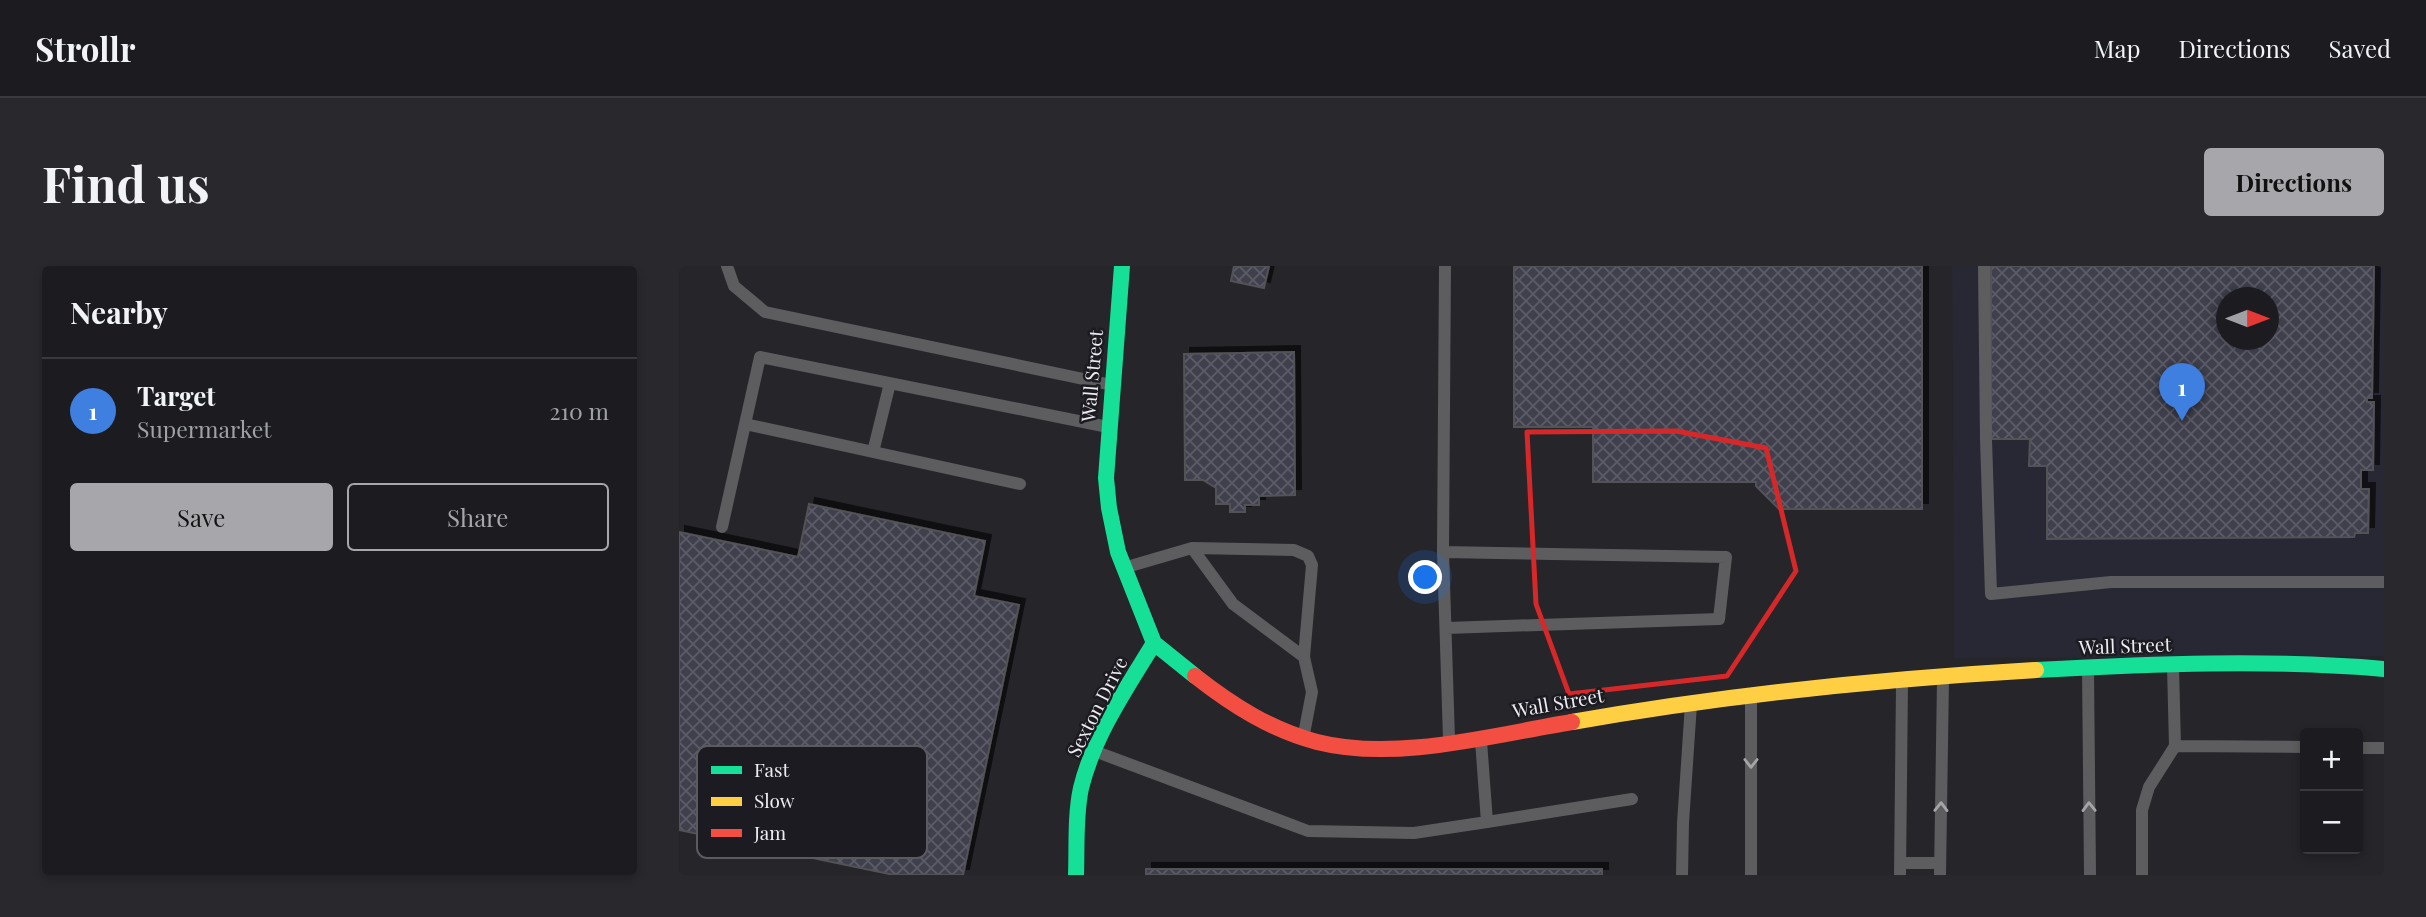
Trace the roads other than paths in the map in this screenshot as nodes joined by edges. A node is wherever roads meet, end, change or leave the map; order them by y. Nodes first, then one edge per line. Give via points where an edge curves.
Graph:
1 (727, 266) edge
2 (1122, 266) edge
3 (1445, 266) edge
4 (1984, 266) edge
5 (890, 383) junction
6 (1112, 386) junction
7 (745, 424) junction
8 (1109, 427) junction
9 (873, 452) junction
10 (1020, 484) dead end
11 (722, 527) dead end
12 (1192, 548) junction
13 (1443, 552) junction
14 (1124, 568) junction
15 (2384, 582) edge
16 (1445, 628) junction
17 (1154, 643) junction
18 (1304, 657) junction
19 (2173, 665) junction
20 (2088, 667) junction
21 (2384, 669) edge
22 (1943, 675) junction
23 (1902, 679) junction
24 (1751, 695) junction
25 (1691, 703) junction
26 (1304, 737) junction
27 (1481, 738) junction
28 (1449, 743) junction
29 (2175, 746) junction
30 (2300, 747) edge
31 (2363, 748) edge
32 (2384, 748) edge
33 (1095, 751) junction
34 (1632, 799) dead end
35 (1487, 822) junction
36 (1900, 869) edge
37 (1940, 869) edge
38 (1076, 875) edge
39 (1682, 875) edge
40 (1751, 875) edge
41 (2090, 875) edge
42 (2142, 875) edge

1 - 6 lane via 734,286 765,312
2 - 6 street, Wall Street
3 - 13 lane
4 - 15 lane via 1991,594 2111,582
5 - 7 lane via 760,357
5 - 8 lane
5 - 9 lane
6 - 8 street, Wall Street
7 - 9 lane
7 - 11 lane
8 - 14 street, Wall Street via 1109,508
9 - 10 lane
12 - 14 lane
12 - 18 lane via 1233,604
12 - 18 lane via 1294,550 1308,556 1312,565
13 - 16 lane
13 - 16 lane via 1726,557 1719,619
14 - 17 street, Wall Street
16 - 28 lane
17 - 26 street, Wall Street via 1247,713
17 - 33 street, Sexton Drive
18 - 26 lane via 1312,692
19 - 20 street, Wall Street
19 - 21 street, Wall Street via 2330,664
19 - 29 lane
20 - 22 street, Wall Street
41 -> 20 lane
22 - 23 street, Wall Street
37 -> 22 lane
23 - 24 street, Wall Street
23 - 36 lane
24 - 25 street, Wall Street
24 -> 40 lane
25 - 27 street, Wall Street
25 - 39 lane
26 - 28 street, Wall Street via 1375,750
27 - 28 street, Wall Street
27 - 35 lane
29 - 30 lane
29 - 42 lane via 2149,787 2142,810
31 - 32 lane
33 - 35 lane via 1308,831 1414,833
33 - 38 street, Sexton Drive via 1081,788
34 - 35 lane
36 - 37 lane

